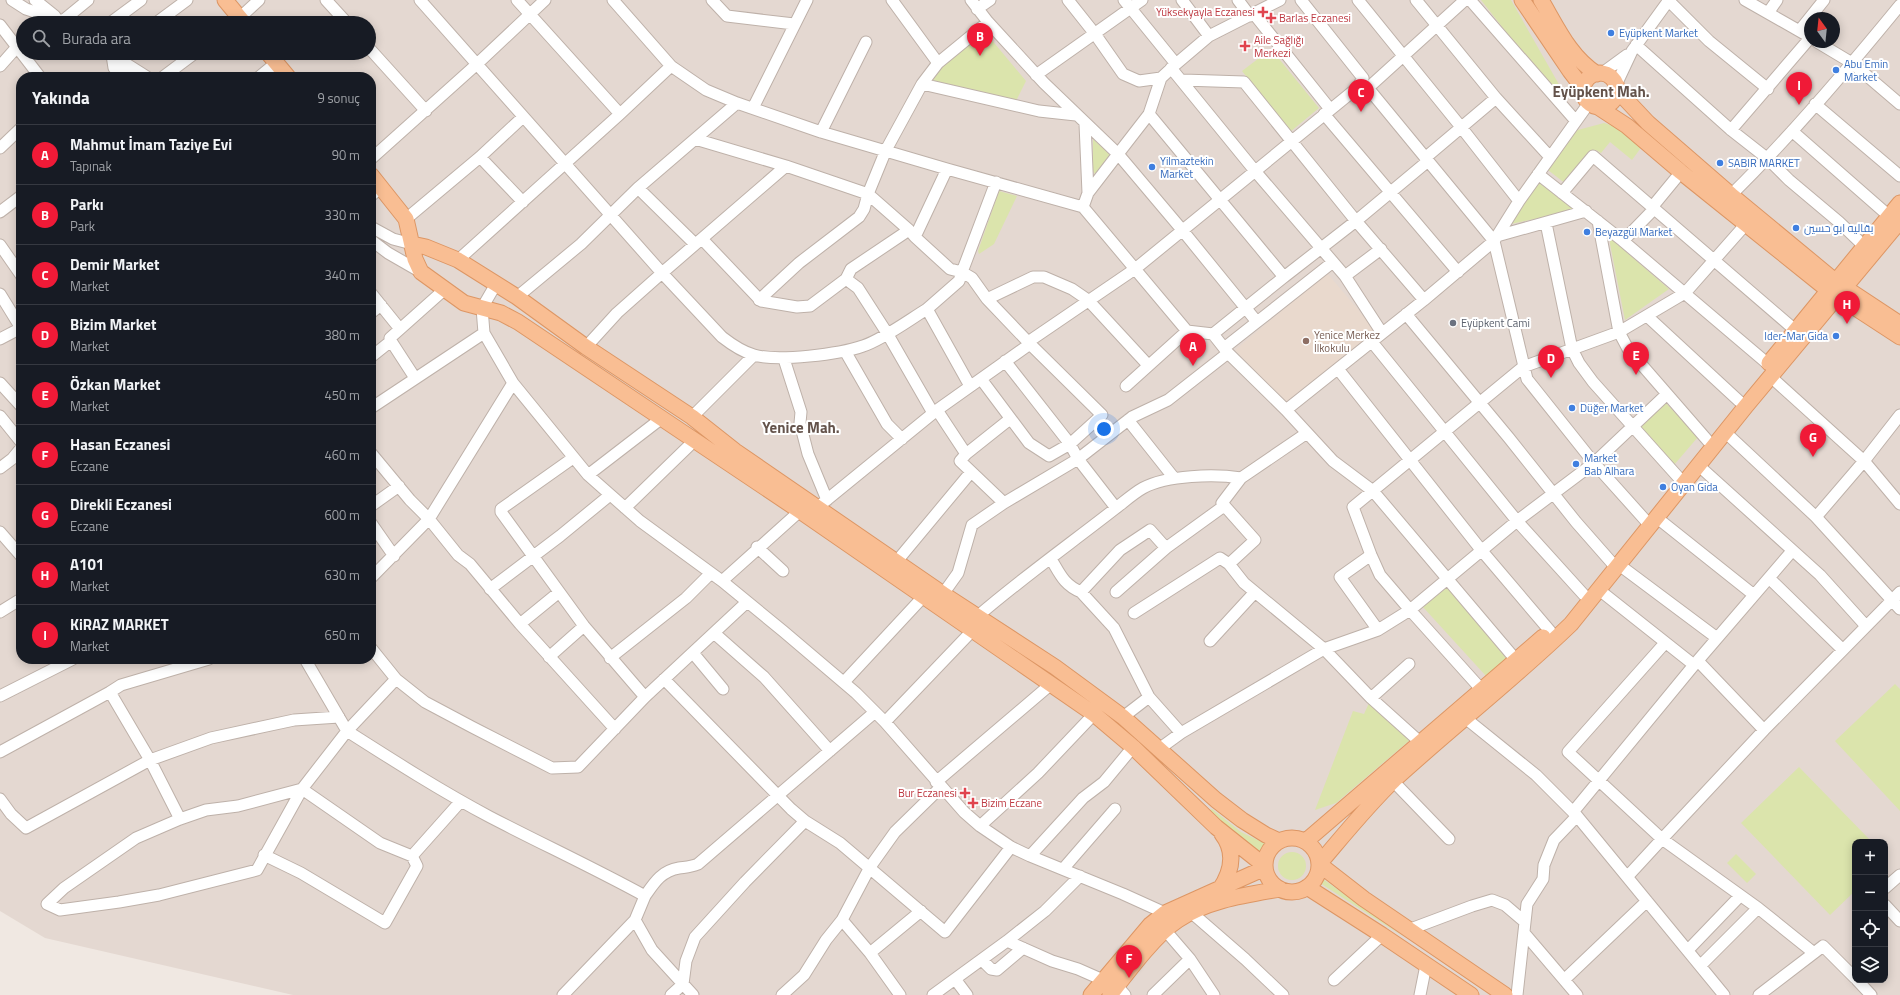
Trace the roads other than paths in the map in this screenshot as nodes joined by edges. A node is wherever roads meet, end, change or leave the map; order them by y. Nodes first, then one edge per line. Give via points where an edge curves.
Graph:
1 (12, 0) edge
2 (35, 0) edge
3 (88, 0) edge
4 (141, 0) edge
5 (187, 0) edge
6 (225, 0) edge
7 (259, 0) edge
8 (326, 0) edge
9 (420, 0) edge
10 (517, 0) edge
11 (545, 0) edge
12 (613, 0) edge
13 (712, 0) edge
14 (807, 0) edge
15 (892, 0) edge
16 (990, 0) edge
17 (1068, 0) edge
18 (1142, 0) edge
19 (1182, 0) edge
20 (1238, 0) edge
21 (1280, 0) edge
22 (1301, 0) edge
23 (1358, 0) edge
24 (1416, 0) edge
25 (1465, 0) edge
26 (1470, 0) edge
27 (1522, 0) edge
28 (1541, 0) edge
29 (1669, 0) edge
30 (1745, 0) edge
31 (1778, 0) edge
32 (1824, 0) edge
33 (1128, 4) edge
34 (974, 5) edge
35 (1900, 5) edge
36 (530, 14) junction
37 (1768, 14) junction
38 (1252, 15) junction
39 (47, 16) edge
40 (55, 16) edge
41 (70, 16) edge
42 (119, 16) edge
43 (165, 16) edge
44 (236, 16) edge
45 (245, 16) edge
46 (341, 16) edge
47 (988, 22) junction
48 (794, 24) junction
49 (0, 25) edge
50 (1437, 25) junction
51 (1800, 30) junction
52 (1804, 33) edge
53 (1095, 34) junction
54 (1209, 36) junction
55 (16, 42) edge
56 (866, 42) dead end
57 (1804, 45) edge
58 (1634, 48) junction
59 (1828, 48) edge
60 (16, 50) edge
61 (1403, 55) junction
62 (376, 56) edge
63 (29, 60) edge
64 (113, 60) edge
65 (121, 60) edge
66 (186, 60) edge
67 (271, 60) edge
68 (274, 60) edge
69 (938, 62) junction
70 (1852, 63) junction
71 (477, 64) junction
72 (0, 66) edge
73 (671, 66) junction
74 (1174, 66) junction
75 (37, 72) edge
76 (120, 72) edge
77 (139, 72) edge
78 (170, 72) edge
79 (262, 72) edge
80 (284, 72) edge
81 (1036, 74) junction
82 (1599, 74) junction
83 (1161, 78) junction
84 (1183, 80) junction
85 (922, 84) junction
86 (1362, 88) junction
87 (1583, 88) junction
88 (1617, 88) junction
89 (1768, 89) junction
90 (1496, 98) junction
91 (737, 103) junction
92 (1815, 104) junction
93 (1900, 104) edge
94 (1593, 105) junction
95 (753, 108) junction
96 (426, 111) junction
97 (1327, 112) junction
98 (620, 114) junction
99 (1149, 114) junction
100 (1076, 115) junction
101 (522, 117) junction
102 (1575, 120) junction
103 (1085, 124) junction
104 (1462, 127) junction
105 (1731, 130) junction
106 (1792, 131) junction
107 (821, 132) junction
108 (16, 133) edge
109 (695, 139) junction
110 (1291, 141) junction
111 (0, 148) edge
112 (886, 150) junction
113 (1118, 154) junction
114 (376, 155) edge
115 (480, 157) junction
116 (1550, 158) junction
117 (1427, 159) junction
118 (1768, 159) junction
119 (565, 164) junction
120 (786, 166) junction
121 (946, 169) junction
122 (1255, 171) junction
123 (1681, 172) junction
124 (1538, 174) junction
125 (1900, 176) edge
126 (996, 182) junction
127 (638, 188) junction
128 (376, 191) edge
129 (1562, 192) junction
130 (1088, 193) junction
131 (1390, 193) junction
132 (868, 194) junction
133 (1731, 195) junction
134 (16, 200) edge
135 (1220, 201) junction
136 (523, 202) junction
137 (1519, 202) junction
138 (1900, 203) edge
139 (1083, 207) junction
140 (1654, 207) junction
141 (0, 212) edge
142 (1586, 212) junction
143 (611, 215) junction
144 (406, 219) junction
145 (1356, 221) junction
146 (1598, 221) junction
147 (1546, 223) junction
148 (1746, 224) junction
149 (1896, 224) edge
150 (376, 230) edge
151 (1183, 231) junction
152 (912, 234) junction
153 (1496, 239) junction
154 (1623, 241) junction
155 (699, 242) junction
156 (412, 244) junction
157 (0, 245) edge
158 (1864, 246) junction
159 (376, 247) edge
160 (1321, 247) junction
161 (1381, 249) junction
162 (458, 260) junction
163 (1715, 261) junction
164 (1333, 262) junction
165 (16, 268) edge
166 (1135, 269) junction
167 (421, 272) junction
168 (962, 272) junction
169 (1458, 272) junction
170 (662, 273) junction
171 (1345, 276) junction
172 (1284, 277) junction
173 (846, 279) junction
174 (496, 284) junction
175 (445, 289) junction
176 (1836, 289) junction
177 (0, 294) edge
178 (1685, 294) junction
179 (517, 297) junction
180 (376, 299) edge
181 (987, 299) junction
182 (759, 300) junction
183 (1088, 300) junction
184 (1424, 300) junction
185 (381, 305) junction
186 (482, 308) junction
187 (376, 309) edge
188 (927, 309) junction
189 (1246, 309) junction
190 (1406, 314) junction
191 (1647, 316) junction
192 (16, 320) edge
193 (1257, 322) junction
194 (1900, 324) edge
195 (400, 329) junction
196 (1187, 330) junction
197 (1795, 330) junction
198 (16, 331) edge
199 (1619, 332) junction
200 (484, 333) junction
201 (887, 333) junction
202 (1382, 333) junction
203 (1213, 334) junction
204 (1900, 337) edge
205 (0, 339) edge
206 (391, 341) junction
207 (1372, 342) junction
208 (1029, 343) junction
209 (586, 346) junction
210 (1572, 349) junction
211 (1226, 350) junction
212 (845, 351) junction
213 (376, 353) edge
214 (754, 355) junction
215 (784, 359) junction
216 (1005, 361) junction
217 (1148, 365) junction
218 (1523, 367) junction
219 (1338, 369) junction
220 (1769, 370) junction
221 (415, 378) junction
222 (981, 379) junction
223 (0, 383) edge
224 (513, 383) junction
225 (970, 386) junction
226 (1126, 386) dead end
227 (1668, 394) junction
228 (16, 396) edge
229 (1739, 401) junction
230 (1480, 403) junction
231 (376, 405) edge
232 (1286, 410) junction
233 (935, 412) junction
234 (1900, 415) edge
235 (0, 416) edge
236 (692, 417) junction
237 (662, 418) junction
238 (1010, 419) junction
239 (1128, 420) junction
240 (1633, 426) junction
241 (1446, 432) junction
242 (1725, 432) junction
243 (1307, 433) junction
244 (16, 436) edge
245 (902, 439) junction
246 (695, 440) junction
247 (1708, 441) junction
248 (1070, 444) junction
249 (16, 454) edge
250 (966, 454) junction
251 (573, 458) junction
252 (376, 459) edge
253 (1078, 460) junction
254 (1411, 461) junction
255 (1864, 461) junction
256 (1594, 463) junction
257 (1698, 465) junction
258 (0, 468) edge
259 (971, 472) junction
260 (588, 475) junction
261 (1174, 478) junction
262 (1241, 478) junction
263 (1680, 478) junction
264 (399, 486) junction
265 (1373, 491) junction
266 (1554, 494) junction
267 (610, 495) junction
268 (376, 502) edge
269 (1004, 503) junction
270 (822, 504) junction
271 (1900, 504) edge
272 (1224, 506) junction
273 (625, 508) junction
274 (1116, 508) junction
275 (800, 511) junction
276 (1816, 517) junction
277 (429, 519) junction
278 (1651, 519) junction
279 (1517, 521) junction
280 (376, 530) edge
281 (0, 533) edge
282 (757, 547) junction
283 (1166, 548) junction
284 (16, 551) edge
285 (1482, 551) junction
286 (1792, 551) junction
287 (394, 556) junction
288 (534, 556) junction
289 (1371, 556) junction
290 (1051, 558) junction
291 (896, 561) junction
292 (1615, 563) junction
293 (1229, 564) junction
294 (783, 571) dead end
295 (376, 573) edge
296 (711, 573) junction
297 (1769, 578) junction
298 (1447, 579) junction
299 (722, 581) junction
300 (490, 589) junction
301 (1598, 590) junction
302 (1082, 592) junction
303 (1116, 592) dead end
304 (1254, 592) junction
305 (1900, 592) edge
306 (558, 593) junction
307 (943, 594) junction
308 (1584, 595) junction
309 (1754, 595) junction
310 (923, 597) junction
311 (1892, 600) junction
312 (16, 602) edge
313 (747, 602) junction
314 (1900, 609) edge
315 (1410, 610) junction
316 (0, 612) edge
317 (1134, 613) dead end
318 (978, 616) junction
319 (520, 624) junction
320 (584, 626) junction
321 (1866, 626) junction
322 (972, 630) junction
323 (1378, 630) junction
324 (1550, 631) junction
325 (714, 633) junction
326 (1717, 638) junction
327 (1210, 641) dead end
328 (1665, 643) junction
329 (1324, 649) junction
330 (1843, 650) junction
331 (693, 653) junction
332 (376, 654) edge
333 (550, 657) junction
334 (610, 658) junction
335 (1516, 660) junction
336 (1696, 663) junction
337 (64, 664) edge
338 (191, 664) edge
339 (308, 664) edge
340 (1409, 664) dead end
341 (396, 679) junction
342 (664, 679) junction
343 (844, 682) junction
344 (1050, 685) junction
345 (723, 689) dead end
346 (1481, 689) junction
347 (110, 692) junction
348 (0, 696) edge
349 (646, 697) junction
350 (1149, 697) junction
351 (1371, 698) junction
352 (875, 712) junction
353 (1094, 714) junction
354 (339, 717) junction
355 (1123, 717) junction
356 (1464, 718) junction
357 (885, 722) junction
358 (615, 729) junction
359 (1764, 730) junction
360 (347, 731) junction
361 (1181, 733) junction
362 (1420, 742) junction
363 (1133, 747) junction
364 (1159, 749) junction
365 (830, 751) junction
366 (0, 752) edge
367 (150, 760) junction
368 (1393, 781) junction
369 (1599, 782) junction
370 (938, 784) junction
371 (302, 789) junction
372 (777, 795) junction
373 (0, 799) edge
374 (460, 801) junction
375 (1115, 809) dead end
376 (1575, 814) junction
377 (180, 819) junction
378 (805, 821) junction
379 (980, 826) junction
380 (1216, 827) junction
381 (1449, 839) dead end
382 (1662, 839) junction
383 (1279, 841) junction
384 (1306, 842) junction
385 (1011, 847) junction
386 (264, 855) junction
387 (412, 856) junction
388 (1030, 856) junction
389 (1319, 864) junction
390 (1265, 867) junction
391 (870, 868) junction
392 (1063, 869) junction
393 (1900, 875) edge
394 (1080, 876) junction
395 (1628, 877) junction
396 (1888, 885) edge
397 (1307, 887) junction
398 (1220, 889) junction
399 (1280, 890) junction
400 (645, 896) junction
401 (1740, 896) junction
402 (1647, 901) junction
403 (1758, 908) junction
404 (1888, 909) edge
405 (921, 911) junction
406 (1192, 913) junction
407 (1165, 914) junction
408 (635, 920) junction
409 (842, 920) junction
410 (1900, 921) edge
411 (1525, 922) junction
412 (1164, 930) junction
413 (1408, 930) junction
414 (1525, 934) junction
415 (1382, 935) junction
416 (1007, 941) junction
417 (1023, 948) junction
418 (1688, 950) junction
419 (870, 953) junction
420 (1814, 953) junction
421 (1190, 959) junction
422 (982, 960) junction
423 (1426, 965) junction
424 (1700, 965) junction
425 (1852, 975) edge
426 (1565, 979) junction
427 (955, 980) junction
428 (1103, 980) junction
429 (1334, 980) dead end
430 (1860, 983) edge
431 (683, 984) junction
432 (1117, 992) edge
433 (563, 995) edge
434 (671, 995) edge
435 (693, 995) edge
436 (782, 995) edge
437 (900, 995) edge
438 (932, 995) edge
439 (967, 995) edge
440 (1091, 995) edge
441 (1153, 995) edge
442 (1214, 995) edge
443 (1282, 995) edge
444 (1420, 995) edge
445 (1471, 995) edge
446 (1505, 995) edge
447 (1517, 995) edge
448 (1577, 995) edge
449 (1723, 995) edge
450 (1760, 995) edge
451 (1871, 995) edge

1 - 39 street
2 - 40 street
3 - 41 street
4 - 42 street
5 - 43 street
6 - 44 main road
7 - 45 street
8 - 46 street
9 - 71 street
10 - 36 street
11 - 36 street
12 - 73 street
13 - 48 street via 727,16
14 - 48 street
15 - 69 street
16 - 34 street
17 - 53 street
18 - 33 street
19 - 54 street
20 - 38 street
21 - 38 street
22 - 86 street via 1363,78
23 - 61 street
24 - 50 street
25 - 50 street
26 - 102 street
27 - 87 main road
28 - 82 main road via 1572,52 1586,67
29 - 58 street
29 - 89 street via 1709,41
30 - 37 street
31 - 37 street
32 - 51 street
33 - 53 street
33 - 74 street
34 - 47 street
35 - 70 street
36 - 71 street
36 - 98 street
37 - 51 street
38 - 54 street
38 - 97 street
47 - 69 street
47 - 81 street
48 - 95 street
49 - 55 street
50 - 61 street
50 - 90 street
51 - 52 street
53 - 81 street
53 - 83 street via 1123,74 1139,81
54 - 74 street
56 - 107 street
57 - 89 street
58 - 82 street via 1622,60
58 - 88 street
58 - 105 street
59 - 70 street
60 - 72 street
61 - 86 street
61 - 104 street
62 - 96 street
63 - 75 street
64 - 76 street via 114,68
65 - 77 street
66 - 78 street
67 - 79 street
68 - 80 main road
69 - 85 street
70 - 92 street
70 - 93 street
71 - 96 street
71 - 101 street
73 - 91 street via 706,90
73 - 98 street
74 - 83 street
74 - 84 street
81 - 100 street
82 - 87 main road via 1588,79
82 - 88 main road via 1610,77
83 - 99 street
84 - 110 street via 1244,82
84 - 122 street
85 - 100 street via 1039,111
85 - 112 street
86 - 97 street
86 - 117 street
87 - 94 main road via 1583,93
88 - 94 main road via 1613,101 1604,107
88 - 133 main road via 1648,123
89 - 105 street
90 - 104 street
90 - 116 street
91 - 95 street
91 - 109 street
92 - 106 street
92 - 125 street
94 - 102 street
94 - 123 main road via 1627,126
95 - 107 street
96 - 114 street
97 - 110 street
97 - 131 street
98 - 119 street
99 - 113 street
99 - 135 street
100 - 103 street
101 - 115 street
101 - 119 street
102 - 116 street
103 - 113 street
103 - 130 street
104 - 117 street
104 - 137 street
105 - 118 street
106 - 118 street
106 - 149 street
107 - 112 street
108 - 111 street
109 - 120 street
109 - 127 street
110 - 122 street
110 - 145 street
112 - 121 street
112 - 132 street
113 - 130 street
113 - 151 street
115 - 136 street
115 - 144 street
116 - 124 street
117 - 131 street
117 - 153 street
118 - 133 street
118 - 158 street
119 - 136 street
119 - 143 street
120 - 132 street
120 - 155 street
121 - 126 street
121 - 152 street
122 - 135 street
122 - 160 street
123 - 140 street
123 - 148 main road
124 - 129 street
124 - 137 street
126 - 139 street
126 - 168 street
127 - 143 street
127 - 155 street
128 - 144 main road
129 - 140 street via 1593,156
129 - 142 street
130 - 139 street
131 - 145 street
131 - 169 street
132 - 152 street
132 - 182 street via 864,209 858,217 804,259
133 - 176 main road
134 - 141 street
135 - 151 street
135 - 172 street
136 - 162 street
137 - 153 street
138 - 149 main road
139 - 166 street
140 - 154 street
140 - 163 street
142 - 146 street
142 - 147 street
143 - 170 street
143 - 179 street via 581,244
144 - 156 main road
145 - 160 street
145 - 161 street
146 - 154 street
146 - 199 street
147 - 153 street
147 - 210 street
148 - 163 street
148 - 176 main road
149 - 158 main road
149 - 176 main road
150 - 156 street via 393,240
151 - 166 street
151 - 189 street
152 - 168 street via 950,269
152 - 173 street via 851,269
153 - 169 street
153 - 218 street
154 - 178 street
155 - 170 street
155 - 182 street
156 - 162 main road
156 - 167 main road
157 - 165 street
158 - 176 main road
159 - 167 street
160 - 164 street
160 - 172 street
161 - 171 street
161 - 184 street
162 - 174 main road
163 - 178 street
163 - 197 street
164 - 171 street
164 - 193 street
166 - 183 street
166 - 196 street
167 - 175 main road
168 - 181 street via 972,278
168 - 188 street via 959,281
169 - 184 street
170 - 209 street via 617,313
170 - 214 street via 722,337
171 - 202 street
172 - 189 street
173 - 182 street via 810,306 798,307
173 - 201 street via 858,288
174 - 179 main road
174 - 186 street
175 - 186 main road via 464,303
175 - 195 street
176 - 194 main road
176 - 197 main road
176 - 204 main road
176 - 220 main road
177 - 192 street
178 - 191 street
178 - 220 street
179 - 209 main road
180 - 185 street
181 - 183 street via 1038,276 1072,289
181 - 208 street
183 - 208 street
183 - 217 street
184 - 190 street
185 - 187 street
185 - 195 street
186 - 200 street
186 - 237 main road via 501,313 518,322
188 - 201 street
188 - 225 street
189 - 193 street
189 - 203 street
190 - 202 street
190 - 230 street
191 - 199 street
191 - 229 street
193 - 211 street
195 - 206 street via 390,338
196 - 203 street
196 - 217 street
197 - 220 main road
198 - 205 street
199 - 210 street
199 - 227 street via 1628,349
200 - 221 street
200 - 224 street
201 - 212 street via 864,346
201 - 233 street
202 - 207 street
203 - 211 street
206 - 213 street
206 - 221 street
207 - 219 street
207 - 241 street
208 - 216 street
208 - 248 street via 1102,415
209 - 236 main road
210 - 218 street
210 - 240 street via 1594,382
211 - 232 street
211 - 239 street via 1168,400
212 - 215 street
212 - 245 street via 887,424
214 - 215 street
214 - 236 street
215 - 270 street via 801,412 800,423
216 - 222 street
216 - 248 street
217 - 226 street
218 - 230 street
218 - 256 street via 1527,379
219 - 232 street
219 - 254 street
220 - 229 main road
220 - 242 main road
220 - 255 street
221 - 231 street
222 - 225 street
222 - 238 street
223 - 228 street
224 - 251 street
224 - 277 street
225 - 233 street
227 - 240 street
227 - 247 street
229 - 247 main road
230 - 241 street
230 - 266 street
232 - 243 street
233 - 245 street
233 - 250 street
234 - 255 street
235 - 244 street
236 - 270 main road via 735,451
237 - 246 main road
237 - 260 street
238 - 248 street via 1029,443 1049,456
238 - 250 street
239 - 253 street
239 - 261 street
240 - 256 street
240 - 263 street
241 - 254 street
241 - 279 street
242 - 257 main road
242 - 276 street
243 - 262 street
243 - 265 street via 1333,461
245 - 270 street
246 - 273 street
246 - 275 main road
247 - 263 main road
248 - 253 street
249 - 258 street
250 - 259 street via 960,461
251 - 260 street
251 - 288 street via 500,509
252 - 264 street
253 - 269 street
253 - 274 street
254 - 265 street
254 - 285 street
255 - 271 street
255 - 276 street
256 - 266 street
256 - 278 street
257 - 278 main road
257 - 286 street
259 - 269 street
259 - 291 street
260 - 267 street
261 - 262 street via 1219,475
261 - 274 street via 1144,487
262 - 272 street via 1222,503
263 - 278 main road
264 - 268 street
264 - 277 street
265 - 289 street via 1353,508
265 - 298 street
266 - 279 street
266 - 292 street
267 - 273 street
267 - 288 street
269 - 307 street via 972,525 958,573
270 - 291 main road
272 - 283 street
272 - 293 street via 1255,540
273 - 296 street
274 - 290 street
275 - 282 street
275 - 310 main road
276 - 311 street
277 - 287 street
277 - 300 street
278 - 292 main road
278 - 309 street
279 - 285 street
279 - 308 street
280 - 287 street
281 - 284 street
282 - 294 street
282 - 299 street
283 - 302 street via 1150,530 1120,550
283 - 303 street
285 - 298 street
285 - 324 street
286 - 297 street
286 - 321 street via 1820,575
287 - 295 street
288 - 300 street
288 - 306 street
289 - 315 street via 1380,574
289 - 323 street via 1340,577
290 - 302 street via 1070,587
290 - 318 street
291 - 307 main road
292 - 301 main road
292 - 308 main road
292 - 326 street
293 - 304 street
293 - 317 street via 1220,558
296 - 299 street
296 - 334 street via 686,598
297 - 309 street
297 - 330 street
298 - 315 street
298 - 335 street
299 - 313 street
300 - 319 street
301 - 328 street
301 - 356 main road via 1571,624 1546,648
302 - 350 street via 1114,628
304 - 327 street
304 - 329 street
305 - 311 street
306 - 319 street
306 - 320 street
307 - 318 main road
308 - 324 main road
309 - 326 street
310 - 322 main road
310 - 343 street
311 - 314 street
311 - 321 street
312 - 316 street
313 - 325 street
313 - 343 street
315 - 323 street
315 - 346 street
318 - 355 main road
319 - 333 street
320 - 333 street
320 - 334 street
321 - 330 street
322 - 344 main road
322 - 357 street
323 - 329 street
324 - 335 main road
325 - 331 street
325 - 365 street via 764,677
326 - 336 street
328 - 336 street
328 - 369 street via 1568,752
329 - 351 street
329 - 361 street
330 - 359 street
331 - 342 street
331 - 345 street
332 - 341 street
333 - 358 street
334 - 349 street
335 - 346 main road
336 - 359 street
336 - 369 street
337 - 348 street
338 - 347 street via 121,685
339 - 354 street
340 - 351 street
341 - 358 street via 425,702 552,768 578,767
341 - 360 street
342 - 349 street
342 - 372 street
343 - 352 street
344 - 353 main road
344 - 370 street
346 - 362 main road
347 - 366 street
347 - 367 street
349 - 358 street
350 - 355 street
350 - 361 street
351 - 362 street
352 - 357 street
352 - 365 street
353 - 363 main road
353 - 379 street via 1038,772
354 - 360 street
354 - 367 street via 294,720 211,738
355 - 364 main road
356 - 368 main road
356 - 376 street via 1536,775
357 - 370 street
359 - 382 street
360 - 371 street
360 - 374 street
361 - 364 street
362 - 384 main road
363 - 380 main road
363 - 388 street via 1104,782 1084,798
364 - 383 main road via 1242,820
365 - 372 street
367 - 373 street via 26,828
367 - 377 street
368 - 381 street
368 - 389 main road
369 - 376 street
369 - 382 street
370 - 379 street via 966,815
370 - 391 street via 895,832
371 - 377 street via 238,806 206,810
371 - 386 street
371 - 387 street via 380,843
372 - 378 street
372 - 400 street via 698,864 677,868 658,876
374 - 387 street
374 - 400 street
375 - 392 street
376 - 395 street
376 - 411 street via 1554,840 1544,865 1543,879 1527,904
377 - 386 street via 136,838 64,888 47,904 60,910 159,895 257,870
378 - 391 street via 840,843
378 - 431 street via 695,937 686,961
379 - 385 street
380 - 390 main road
380 - 398 main road via 1227,840 1232,857 1227,878
382 - 395 street
382 - 401 street
383 - 384 main road via 1295,838
383 - 390 main road via 1269,851
384 - 389 main road via 1316,851
385 - 388 street
385 - 405 street via 945,932
386 - 387 street via 385,923 417,866
388 - 392 street
389 - 397 main road via 1318,875
389 - 413 main road
390 - 398 main road
390 - 399 main road via 1270,880
391 - 405 street
391 - 409 street
392 - 394 street
393 - 396 street
394 - 407 street
394 - 416 street via 1045,911
395 - 402 street
397 - 399 main road via 1297,892
397 - 415 main road
398 - 407 main road
399 - 406 main road via 1217,902
400 - 408 street
401 - 403 street
401 - 418 street
402 - 418 street
402 - 426 street
403 - 420 street
403 - 424 street
404 - 410 street
405 - 419 street
406 - 412 main road
406 - 443 street
407 - 428 main road via 1150,925
408 - 431 street via 652,950
408 - 433 street
409 - 419 street
409 - 436 street via 804,975
411 - 413 street via 1505,905 1492,900
411 - 414 street
412 - 421 street
412 - 432 main road
413 - 446 main road
414 - 426 street
414 - 447 street
415 - 423 main road
415 - 429 street
416 - 417 street
416 - 422 street
417 - 422 street via 997,970 991,969
417 - 428 street
418 - 424 street
419 - 437 street
420 - 425 street via 1823,946
420 - 450 street
421 - 441 street
421 - 442 street
422 - 427 street
423 - 444 street
423 - 445 main road
424 - 449 street
426 - 448 street
427 - 438 street
427 - 439 street
428 - 440 main road
430 - 451 street
431 - 434 street
431 - 435 street

